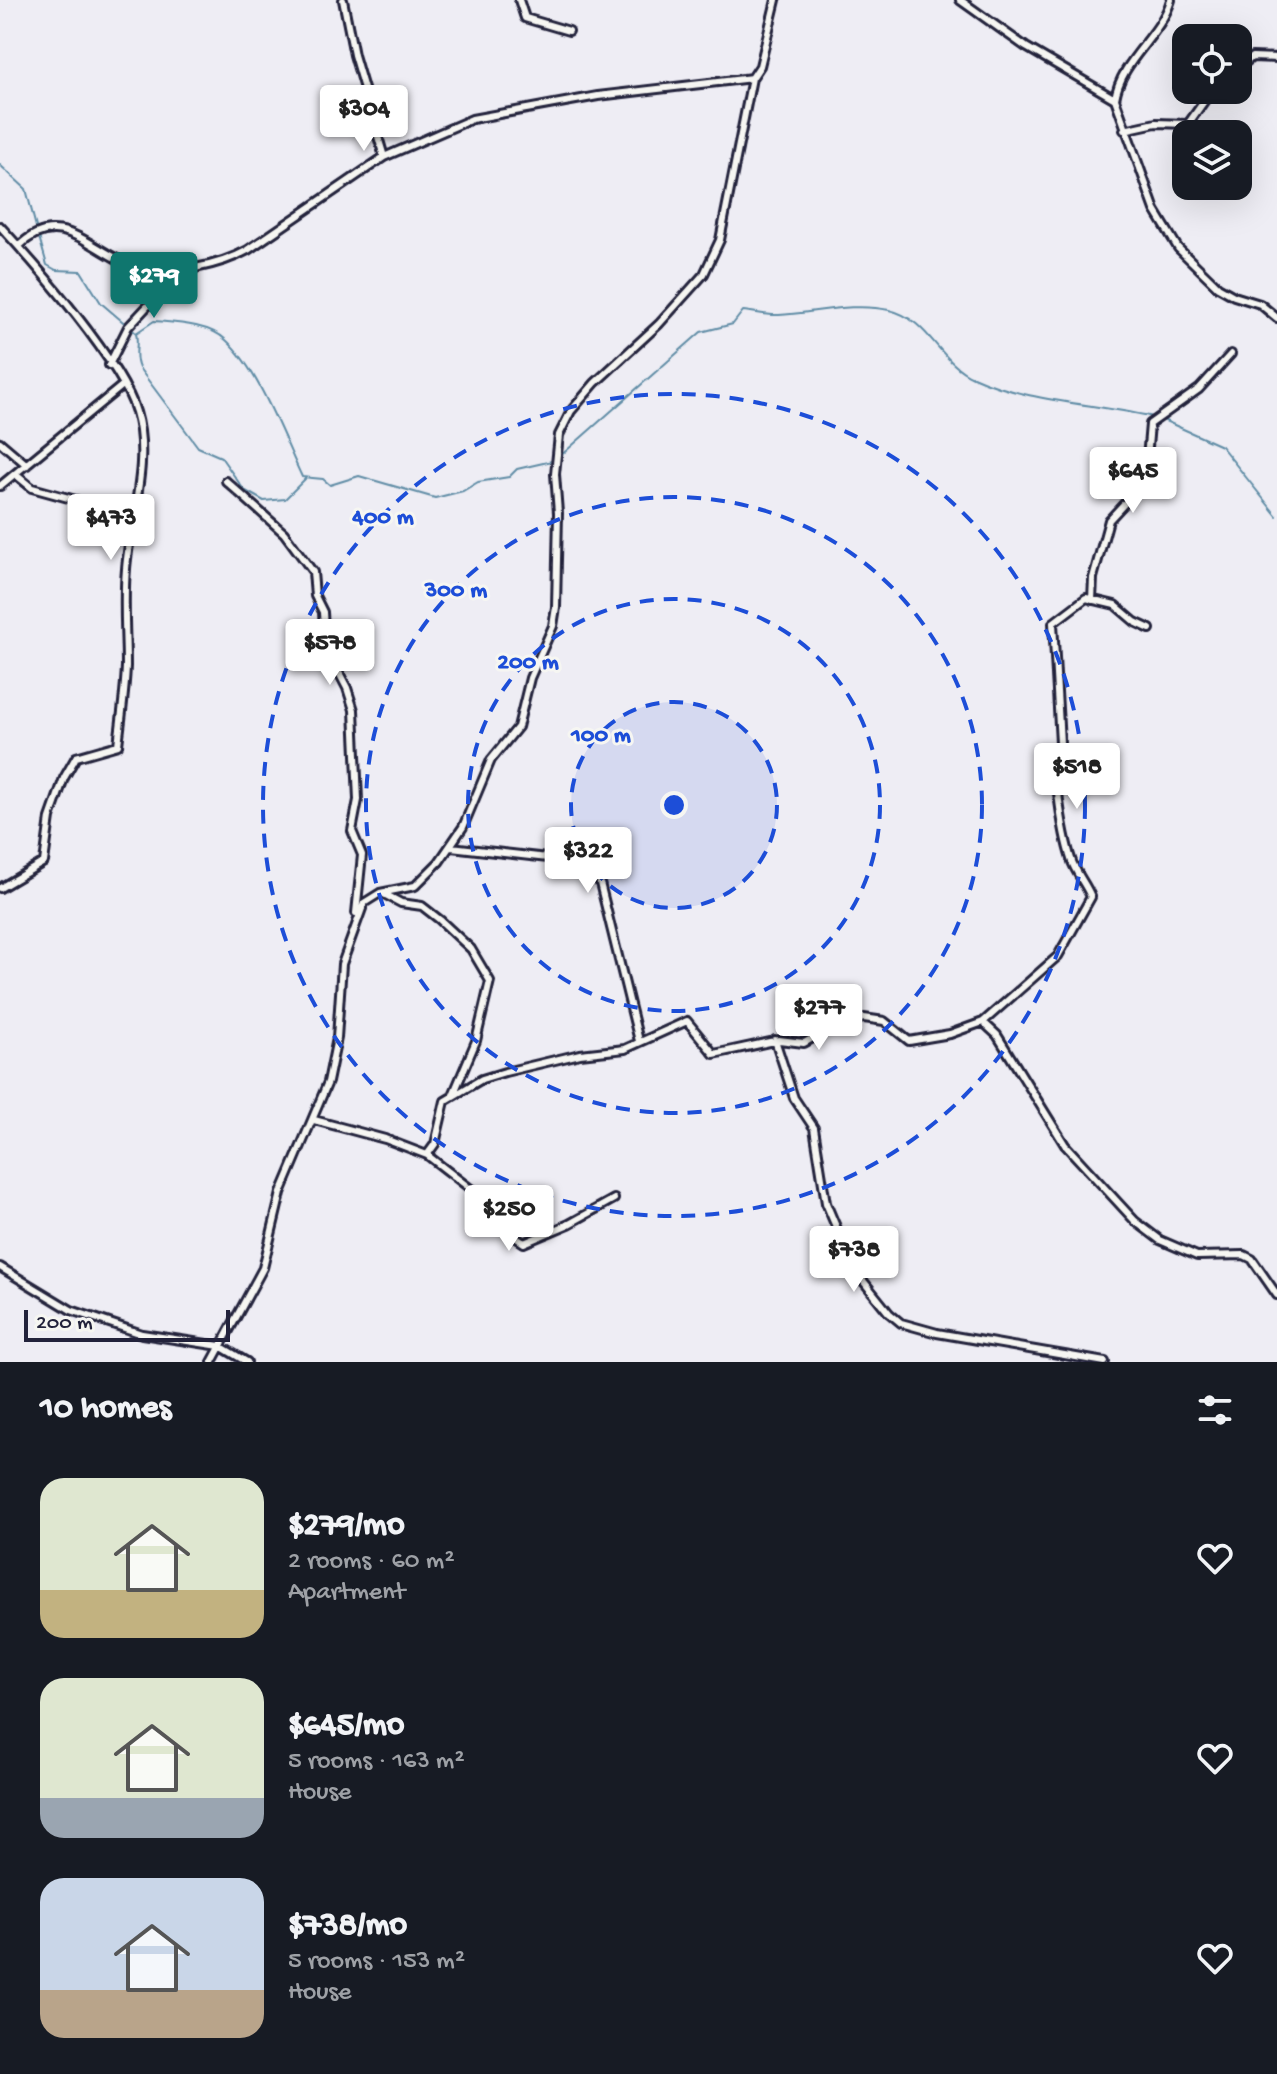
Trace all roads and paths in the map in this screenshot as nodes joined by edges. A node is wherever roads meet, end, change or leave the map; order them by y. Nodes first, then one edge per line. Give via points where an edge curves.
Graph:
1 (343, 0) edge
2 (519, 0) edge
3 (776, 0) edge
4 (960, 0) edge
5 (1171, 0) edge
6 (569, 31) dead end
7 (1252, 57) edge
8 (1277, 58) edge
9 (752, 78) junction
10 (1115, 99) junction
11 (1202, 104) edge
12 (1124, 130) junction
13 (384, 157) junction
14 (0, 226) edge
15 (19, 246) junction
16 (183, 268) junction
17 (1277, 318) edge
18 (1231, 354) dead end
19 (109, 365) junction
20 (123, 385) junction
21 (0, 442) edge
22 (27, 465) junction
23 (15, 474) junction
24 (226, 481) dead end
25 (0, 486) edge
26 (134, 516) junction
27 (1092, 600) junction
28 (1150, 629) dead end
29 (451, 847) junction
30 (0, 888) edge
31 (380, 893) junction
32 (356, 918) junction
33 (983, 1022) junction
34 (775, 1040) junction
35 (639, 1041) junction
36 (453, 1095) junction
37 (314, 1120) junction
38 (427, 1155) junction
39 (614, 1199) dead end
40 (0, 1267) edge
41 (1277, 1295) edge
42 (220, 1346) junction
43 (212, 1362) edge
44 (247, 1362) edge
45 (1105, 1362) edge

1 - 13 street
2 - 6 street via 525,18
3 - 9 street via 760,66
4 - 10 street via 1012,38
5 - 10 street via 1124,72
7 - 8 street
9 - 13 street via 598,96 472,119
9 - 29 street via 712,261 659,324 595,383 559,435 553,626 530,678 518,727 485,770 470,814
10 - 12 street
11 - 12 street via 1188,124 1144,123
12 - 17 street via 1160,221 1178,248 1218,287 1260,304
13 - 16 street via 239,255
14 - 15 street
15 - 16 street via 37,231 58,229 142,269
15 - 19 street
16 - 19 street via 128,327
18 - 27 street via 1199,389 1150,424 1146,470 1137,489 1109,520
19 - 20 street
20 - 22 street
20 - 26 street via 136,412 141,441
21 - 22 street
22 - 23 street
23 - 25 street
23 - 26 street via 32,488
24 - 32 street via 284,533 313,572 325,646 352,703 358,800 352,831 362,855
26 - 30 street via 125,576 126,664 118,745 76,757 50,818 44,862
27 - 28 street via 1115,605
27 - 33 street via 1084,599 1052,627 1060,743 1054,754 1071,860 1091,897 1058,956
29 - 31 street via 419,883
29 - 35 street via 592,863
31 - 32 street via 364,903
31 - 36 street via 422,906 440,920 471,949 490,981 476,1041
32 - 37 street via 342,964 328,1082
33 - 34 street via 909,1041 884,1021 864,1018 836,1025 804,1043
33 - 41 street via 997,1035 1065,1145 1135,1221 1160,1240 1197,1256 1252,1259
34 - 35 street via 714,1054 687,1021
34 - 45 street via 794,1098 814,1128 826,1203 856,1272 889,1313 901,1323 937,1333
35 - 36 street via 625,1049 505,1072
36 - 38 street via 441,1107 435,1144
37 - 38 street
37 - 42 street via 281,1193 263,1268
38 - 39 street via 485,1200 509,1233 524,1243
40 - 42 street via 71,1310 142,1334
42 - 43 street
42 - 44 street

